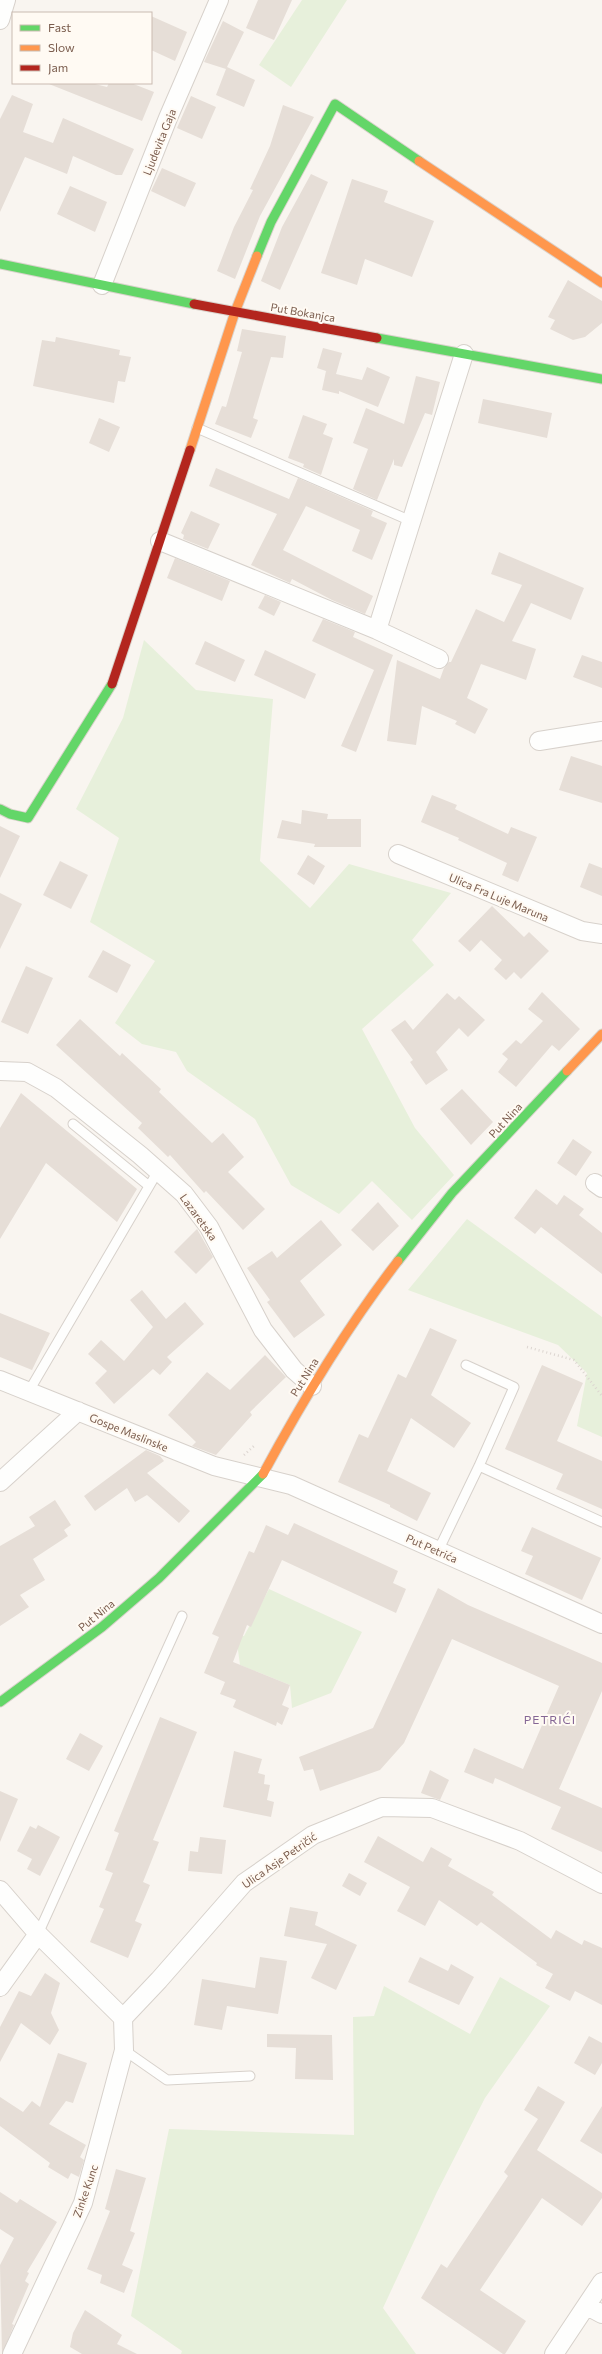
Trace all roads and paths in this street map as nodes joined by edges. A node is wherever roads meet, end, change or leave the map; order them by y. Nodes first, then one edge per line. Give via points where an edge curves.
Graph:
1 (6, 0) edge
2 (220, 0) edge
3 (0, 20) edge
4 (0, 264) edge
5 (602, 283) edge
6 (102, 285) junction
7 (235, 312) junction
8 (464, 354) junction
9 (602, 379) edge
10 (197, 428) junction
11 (411, 521) junction
12 (160, 540) junction
13 (377, 630) junction
14 (439, 659) dead end
15 (602, 731) edge
16 (539, 741) dead end
17 (0, 809) edge
18 (398, 854) dead end
19 (602, 934) edge
20 (602, 1034) edge
21 (0, 1071) edge
22 (73, 1124) dead end
23 (153, 1178) junction
24 (527, 1347) dead end
25 (466, 1365) dead end
26 (0, 1380) edge
27 (312, 1386) junction
28 (29, 1391) junction
29 (602, 1396) edge
30 (78, 1411) junction
31 (479, 1466) junction
32 (261, 1477) junction
33 (0, 1482) edge
34 (602, 1522) edge
35 (438, 1551) junction
36 (182, 1616) dead end
37 (602, 1624) edge
38 (0, 1702) edge
39 (602, 1884) edge
40 (0, 1890) edge
41 (38, 1934) junction
42 (0, 1987) edge
43 (123, 2018) junction
44 (124, 2050) junction
45 (250, 2076) dead end
46 (602, 2282) edge
47 (594, 2310) edge
48 (12, 2354) edge
49 (554, 2354) edge

1 - 3 street
2 - 6 street, Ljudevita Gaja via 168,118
4 - 6 main road, Put Bokanjca
5 - 7 main road via 335,104 271,222
6 - 7 main road, Put Bokanjca
7 - 8 main road, Put Bokanjca
7 - 10 main road
8 - 9 main road, Put Bokanjca
8 - 11 street
10 - 11 lane
10 - 12 main road
11 - 13 street
12 - 13 street
12 - 17 main road via 110,690 28,818
13 - 14 street
15 - 16 street
18 - 19 street, Ulica Fra Luje Maruna via 582,931
20 - 27 main road, Put Nina via 452,1193 375,1291
21 - 23 street, Lazaretska via 27,1072 56,1088
22 - 23 lane
23 - 27 street, Lazaretska via 184,1194 209,1227 263,1330 294,1370
23 - 28 lane
24 - 29 path via 574,1360
25 - 31 lane via 514,1387
26 - 28 street, Gospe Maslinske
27 - 32 main road, Put Nina
28 - 30 street, Gospe Maslinske
30 - 32 street, Gospe Maslinske via 214,1466
30 - 33 street
31 - 34 lane
31 - 35 lane
32 - 35 street, Put Petrića via 290,1484
32 - 38 main road, Put Nina via 159,1578 102,1626
35 - 37 street, Put Petrića
36 - 41 lane
39 - 43 street, Ulica Asje Petričić via 520,1841 432,1808 382,1807 313,1835 244,1883
40 - 41 street
41 - 42 street
41 - 43 street
43 - 44 street, Zinke Kunc
44 - 45 lane via 167,2080
44 - 48 street, Zinke Kunc via 83,2203
46 - 47 street
47 - 49 street

